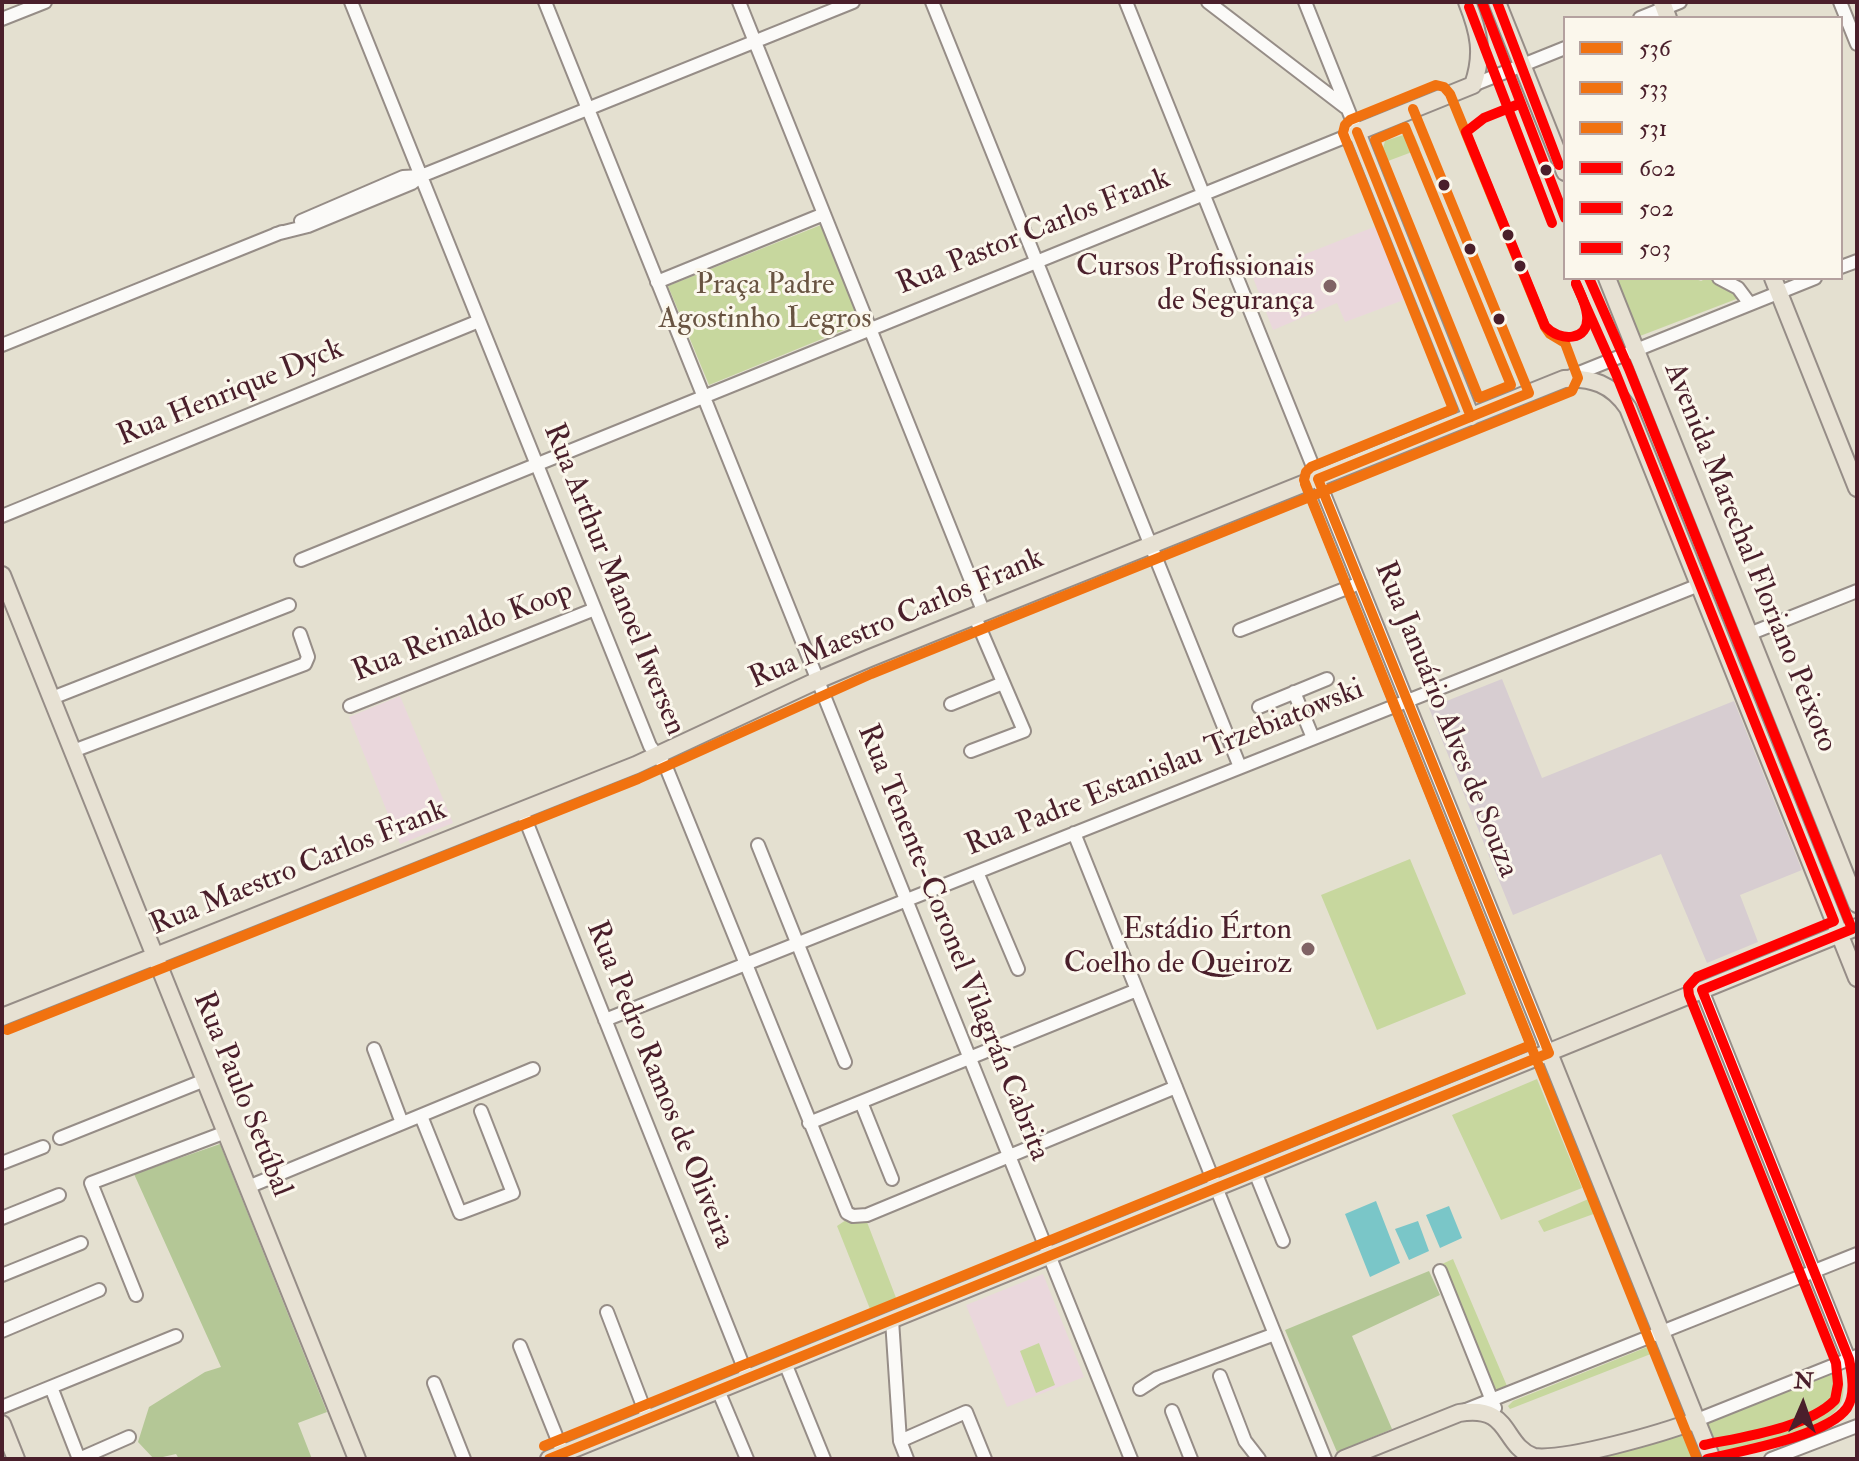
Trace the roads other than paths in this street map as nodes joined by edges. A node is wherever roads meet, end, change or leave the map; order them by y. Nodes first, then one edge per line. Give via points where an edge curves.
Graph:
1 (45, 2) edge
2 (351, 2) edge
3 (545, 2) edge
4 (739, 2) edge
5 (853, 2) edge
6 (932, 2) edge
7 (1126, 2) edge
8 (1208, 2) edge
9 (1305, 2) edge
10 (1467, 2) edge
11 (1497, 2) edge
12 (1840, 2) edge
13 (1669, 8) edge
14 (1646, 16) edge
15 (2, 19) edge
16 (755, 42) junction
17 (1857, 44) edge
18 (1563, 49) edge
19 (1522, 65) junction
20 (1473, 85) junction
21 (588, 109) junction
22 (1348, 109) junction
23 (1357, 132) junction
24 (1563, 167) edge
25 (421, 176) junction
26 (1203, 194) junction
27 (824, 214) junction
28 (1037, 262) junction
29 (1608, 280) edge
30 (1723, 280) edge
31 (1804, 280) edge
32 (657, 282) junction
33 (1776, 285) edge
34 (1750, 304) junction
35 (479, 321) junction
36 (870, 330) junction
37 (2, 345) edge
38 (1630, 353) junction
39 (1564, 379) junction
40 (704, 397) junction
41 (1471, 417) junction
42 (537, 465) junction
43 (1318, 479) junction
44 (1857, 488) edge
45 (2, 516) edge
46 (1151, 546) junction
47 (301, 560) dead end
48 (2, 575) edge
49 (1360, 583) junction
50 (1699, 585) junction
51 (1857, 591) edge
52 (289, 605) dead end
53 (595, 609) junction
54 (979, 615) junction
55 (1240, 630) dead end
56 (300, 634) dead end
57 (1749, 634) junction
58 (1327, 679) dead end
59 (818, 680) junction
60 (1003, 683) junction
61 (1294, 692) junction
62 (52, 698) junction
63 (1407, 701) junction
64 (951, 704) dead end
65 (350, 706) dead end
66 (1259, 707) dead end
67 (1313, 738) junction
68 (73, 751) junction
69 (971, 751) dead end
70 (657, 756) junction
71 (1240, 767) junction
72 (522, 811) junction
73 (1074, 833) junction
74 (758, 845) dead end
75 (977, 872) junction
76 (906, 900) junction
77 (1857, 904) edge
78 (1857, 927) edge
79 (1839, 934) junction
80 (798, 944) junction
81 (155, 956) junction
82 (745, 965) junction
83 (1018, 969) dead end
84 (1857, 978) edge
85 (1137, 990) junction
86 (1702, 990) junction
87 (2, 1017) edge
88 (605, 1020) junction
89 (374, 1049) dead end
90 (1549, 1053) junction
91 (970, 1058) junction
92 (845, 1062) dead end
93 (533, 1069) dead end
94 (205, 1080) junction
95 (1176, 1087) junction
96 (861, 1102) junction
97 (481, 1111) dead end
98 (421, 1116) junction
99 (402, 1123) junction
100 (809, 1123) junction
101 (226, 1132) junction
102 (60, 1138) dead end
103 (43, 1147) dead end
104 (1009, 1156) junction
105 (2, 1163) edge
106 (1255, 1172) junction
107 (892, 1179) dead end
108 (248, 1187) junction
109 (1216, 1188) junction
110 (59, 1195) dead end
111 (2, 1218) edge
112 (1283, 1241) dead end
113 (81, 1243) dead end
114 (1857, 1254) edge
115 (1049, 1255) junction
116 (1440, 1271) dead end
117 (1814, 1271) junction
118 (2, 1275) edge
119 (99, 1290) dead end
120 (136, 1295) dead end
121 (607, 1312) dead end
122 (892, 1320) junction
123 (2, 1331) edge
124 (1661, 1332) junction
125 (1275, 1334) junction
126 (176, 1336) dead end
127 (520, 1346) dead end
128 (1853, 1357) edge
129 (785, 1363) junction
130 (1220, 1376) dead end
131 (748, 1378) junction
132 (434, 1383) dead end
133 (51, 1387) junction
134 (1140, 1389) dead end
135 (718, 1390) junction
136 (1492, 1400) junction
137 (2, 1407) edge
138 (1172, 1411) dead end
139 (1459, 1413) junction
140 (648, 1419) junction
141 (1697, 1420) junction
142 (1501, 1422) junction
143 (2, 1424) edge
144 (1857, 1426) edge
145 (129, 1437) dead end
146 (900, 1441) junction
147 (556, 1456) edge
148 (16, 1459) edge
149 (79, 1459) edge
150 (357, 1459) edge
151 (464, 1459) edge
152 (747, 1459) edge
153 (824, 1459) edge
154 (907, 1459) edge
155 (985, 1459) edge
156 (1131, 1459) edge
157 (1191, 1459) edge
158 (1259, 1459) edge
159 (1325, 1459) edge
160 (1344, 1459) edge
161 (1712, 1459) edge
162 (1771, 1459) edge

1 - 15 street
2 - 25 street, Rua Arthur Manoel Iwersen
3 - 21 street, Rua Tenente-Coronel Vilagrán Cabrita
4 - 16 street
5 - 16 street
6 - 28 street
7 - 26 street, Rua Januário Alves de Souza
8 - 22 street
9 - 22 street
10 - 20 main road via 1480,42
11 - 19 main road
12 - 17 street
13 - 14 street
16 - 21 street
16 - 27 street
18 - 19 street, Rua Pastor Carlos Frank
19 - 20 street, Rua Pastor Carlos Frank
19 - 24 main road
20 - 23 main road, Rua Pastor Carlos Frank
21 - 25 street
21 - 32 street, Rua Tenente-Coronel Vilagrán Cabrita
22 - 23 street
23 - 26 street, Rua Pastor Carlos Frank
23 - 41 main road
25 - 35 street, Rua Arthur Manoel Iwersen
25 - 37 street via 403,177
26 - 28 street, Rua Pastor Carlos Frank
26 - 43 street, Rua Januário Alves de Souza
27 - 32 street
27 - 36 street
28 - 36 street, Rua Pastor Carlos Frank
28 - 46 street
29 - 38 main road, Avenida Marechal Floriano Peixoto
30 - 34 street via 1738,288
31 - 33 street, Rua Maestro Carlos Frank
32 - 40 street, Rua Tenente-Coronel Vilagrán Cabrita
33 - 34 street, Rua Maestro Carlos Frank
33 - 44 main road
34 - 38 street, Rua Maestro Carlos Frank
35 - 42 street, Rua Arthur Manoel Iwersen
35 - 45 street, Rua Henrique Dyck
36 - 40 street, Rua Pastor Carlos Frank
36 - 54 street
38 - 39 street, Rua Maestro Carlos Frank
38 - 57 main road, Avenida Marechal Floriano Peixoto
39 - 41 main road, Rua Maestro Carlos Frank
39 - 50 main road, Avenida Marechal Floriano Peixoto via 1595,381 1623,400
40 - 42 street, Rua Pastor Carlos Frank
40 - 59 street, Rua Tenente-Coronel Vilagrán Cabrita
41 - 43 main road, Rua Maestro Carlos Frank
42 - 47 street, Rua Pastor Carlos Frank
42 - 53 street, Rua Arthur Manoel Iwersen
43 - 46 main road, Rua Maestro Carlos Frank
43 - 49 street, Rua Januário Alves de Souza
46 - 54 main road, Rua Maestro Carlos Frank
46 - 71 street
48 - 62 main road, Rua Paulo Setúbal
49 - 55 street
49 - 63 street, Rua Januário Alves de Souza
50 - 63 street, Rua Padre Estanislau Trzebiatowski
50 - 79 main road, Avenida Marechal Floriano Peixoto
51 - 57 street
52 - 62 street
53 - 65 street, Rua Reinaldo Koop
53 - 70 street, Rua Arthur Manoel Iwersen
54 - 59 main road, Rua Maestro Carlos Frank
54 - 60 street
56 - 68 street via 308,657 305,664
57 - 77 main road, Avenida Marechal Floriano Peixoto
58 - 61 street
59 - 70 main road, Rua Maestro Carlos Frank
59 - 76 street, Rua Tenente-Coronel Vilagrán Cabrita
60 - 64 street
60 - 69 street via 1024,731
61 - 66 street
61 - 67 street
62 - 68 main road, Rua Paulo Setúbal
63 - 67 street, Rua Padre Estanislau Trzebiatowski
63 - 90 street, Rua Januário Alves de Souza
67 - 71 street, Rua Padre Estanislau Trzebiatowski
68 - 81 main road, Rua Paulo Setúbal
70 - 72 main road, Rua Maestro Carlos Frank
70 - 82 street, Rua Arthur Manoel Iwersen via 666,767
71 - 73 street, Rua Padre Estanislau Trzebiatowski
72 - 81 main road, Rua Maestro Carlos Frank
72 - 88 street, Rua Pedro Ramos de Oliveira
73 - 75 street, Rua Padre Estanislau Trzebiatowski
73 - 85 street
74 - 80 street
75 - 76 street, Rua Padre Estanislau Trzebiatowski
75 - 83 street
76 - 80 street, Rua Padre Estanislau Trzebiatowski
76 - 91 street, Rua Tenente-Coronel Vilagrán Cabrita
78 - 79 main road
79 - 84 main road, Avenida Marechal Floriano Peixoto
79 - 86 main road
80 - 82 street, Rua Padre Estanislau Trzebiatowski
80 - 92 street
81 - 87 main road, Rua Maestro Carlos Frank
81 - 94 main road, Rua Paulo Setúbal
82 - 88 street, Rua Padre Estanislau Trzebiatowski
82 - 100 street, Rua Arthur Manoel Iwersen
85 - 91 street
85 - 95 street
86 - 90 main road
86 - 117 street
88 - 131 street, Rua Pedro Ramos de Oliveira
89 - 99 street
90 - 106 main road
90 - 124 main road, Rua Januário Alves de Souza
91 - 96 street
91 - 104 street, Rua Tenente-Coronel Vilagrán Cabrita
93 - 98 street
94 - 101 main road, Rua Paulo Setúbal
94 - 102 street
95 - 104 street
95 - 109 street
96 - 100 street
96 - 107 street
97 - 98 street via 513,1193 460,1213
98 - 99 street
99 - 108 street
100 - 104 street, Rua Arthur Manoel Iwersen via 843,1206 853,1216 867,1215
101 - 108 main road, Rua Paulo Setúbal
101 - 120 street via 91,1183
103 - 105 street
104 - 115 street, Rua Tenente-Coronel Vilagrán Cabrita
106 - 109 main road
106 - 112 street
108 - 150 main road, Rua Paulo Setúbal
109 - 115 main road
109 - 125 street
110 - 111 street
113 - 118 street
114 - 117 street
115 - 122 main road
115 - 156 street, Rua Tenente-Coronel Vilagrán Cabrita
116 - 136 street
117 - 124 street
117 - 128 street
119 - 123 street
121 - 140 street
122 - 129 main road
122 - 146 street
124 - 136 street
124 - 141 main road, Rua Januário Alves de Souza
125 - 134 street
125 - 159 street
126 - 133 street
127 - 147 street
128 - 141 street
129 - 131 main road
129 - 153 street
130 - 158 street via 1245,1441
131 - 135 main road
132 - 151 street
133 - 137 street
133 - 149 street
135 - 140 main road
135 - 152 street
136 - 139 street
136 - 142 street
138 - 157 street
139 - 142 main road via 1483,1413
139 - 160 main road
140 - 147 main road
141 - 142 main road via 1619,1446 1559,1458 1533,1457
141 - 161 main road, Rua Januário Alves de Souza
143 - 148 main road
144 - 162 street
145 - 149 street
146 - 154 street
146 - 155 street via 966,1412

